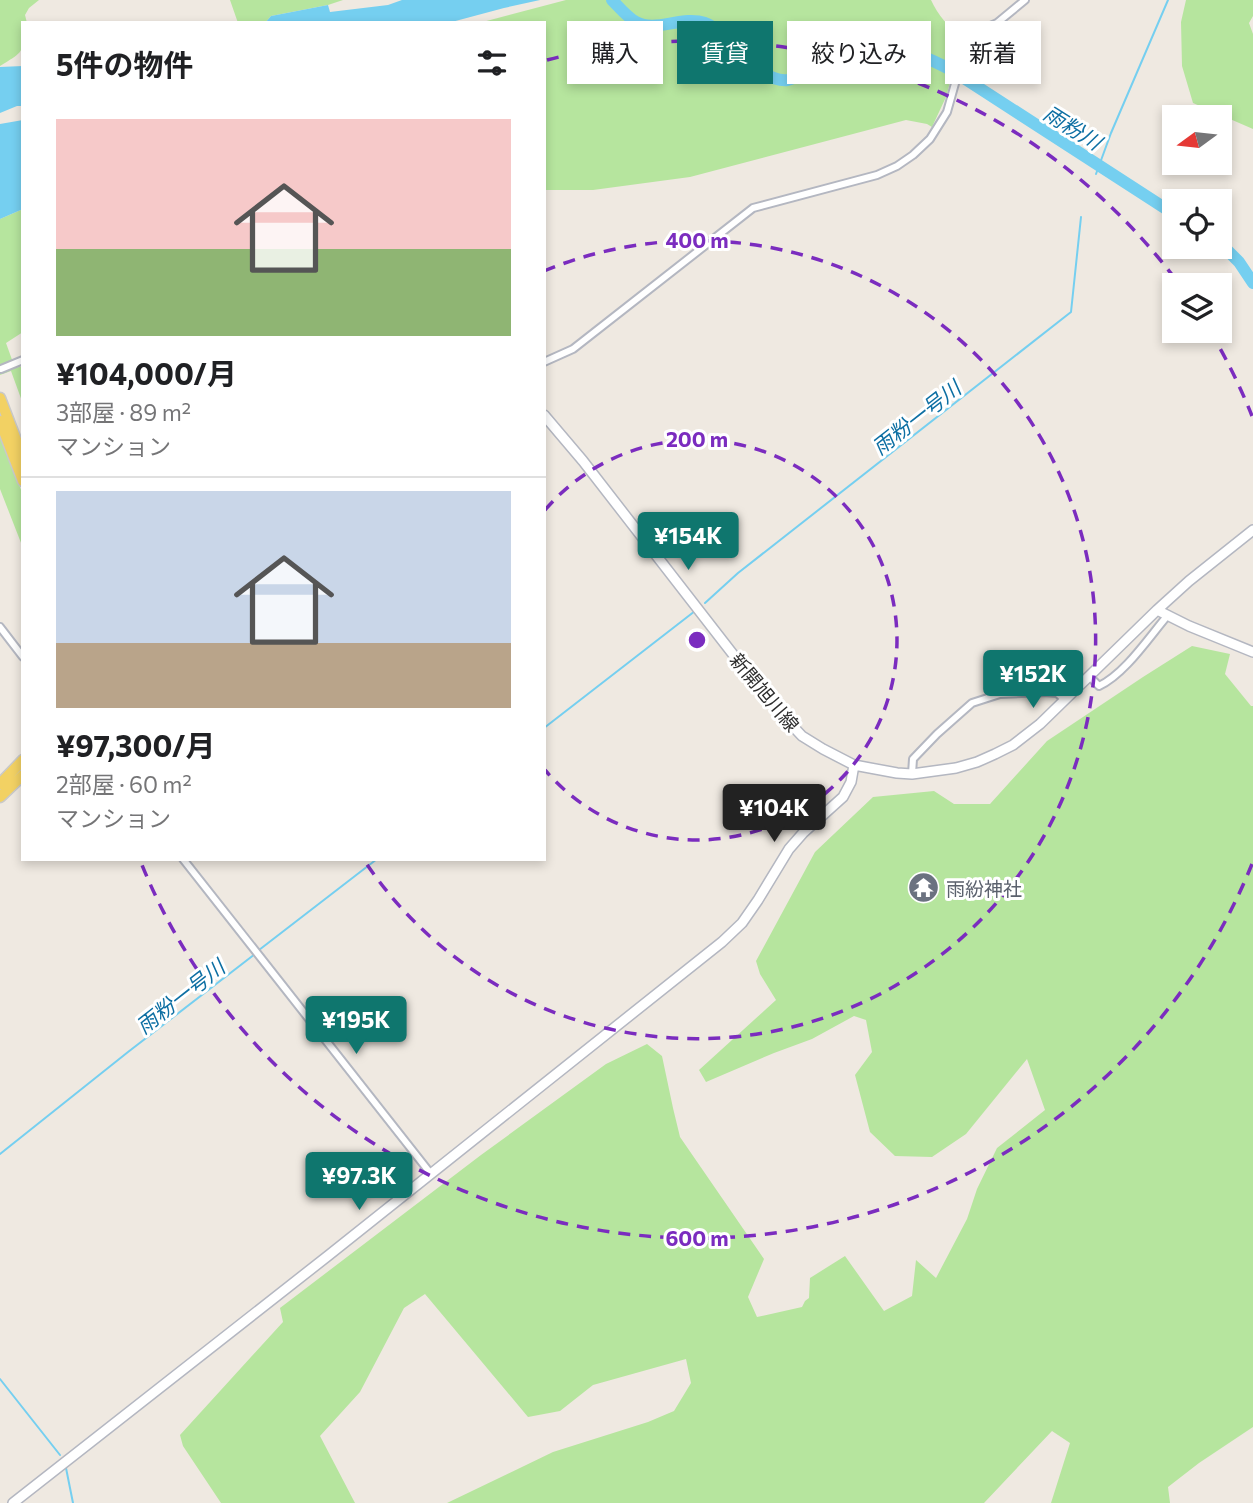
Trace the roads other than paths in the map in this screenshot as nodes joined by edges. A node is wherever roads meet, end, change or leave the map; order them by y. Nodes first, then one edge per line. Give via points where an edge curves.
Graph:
1 (1025, 0) edge
2 (21, 361) edge
3 (546, 361) edge
4 (1, 369) edge
5 (0, 398) edge
6 (546, 417) edge
7 (0, 421) edge
8 (21, 453) edge
9 (21, 476) edge
10 (1253, 530) edge
11 (1157, 610) junction
12 (1168, 615) junction
13 (0, 627) edge
14 (1253, 652) edge
15 (21, 654) edge
16 (1089, 676) junction
17 (1065, 700) junction
18 (21, 763) edge
19 (854, 765) junction
20 (912, 774) junction
21 (21, 777) edge
22 (0, 784) edge
23 (0, 797) edge
24 (185, 861) edge
25 (431, 1174) junction
26 (13, 1503) edge

1 - 3 street via 971,37 950,106 930,139 913,155 867,178 753,208 573,349
2 - 4 street
5 - 8 main road
6 - 19 street, 新開旭川線 via 776,710 802,736
7 - 9 main road
10 - 11 street, 新開旭川線
11 - 12 street
11 - 16 street, 新開旭川線
12 - 14 street
12 - 16 street via 1109,681 1099,685
13 - 15 street
16 - 17 street, 新開旭川線
17 - 20 street, 新開旭川線 via 1040,724 995,754 956,768
17 - 20 street via 1044,692 1000,694 972,703 913,759
18 - 22 main road
19 - 20 street, 新開旭川線
19 - 25 street via 843,797 789,849 743,923
21 - 23 main road
24 - 25 street
25 - 26 street

